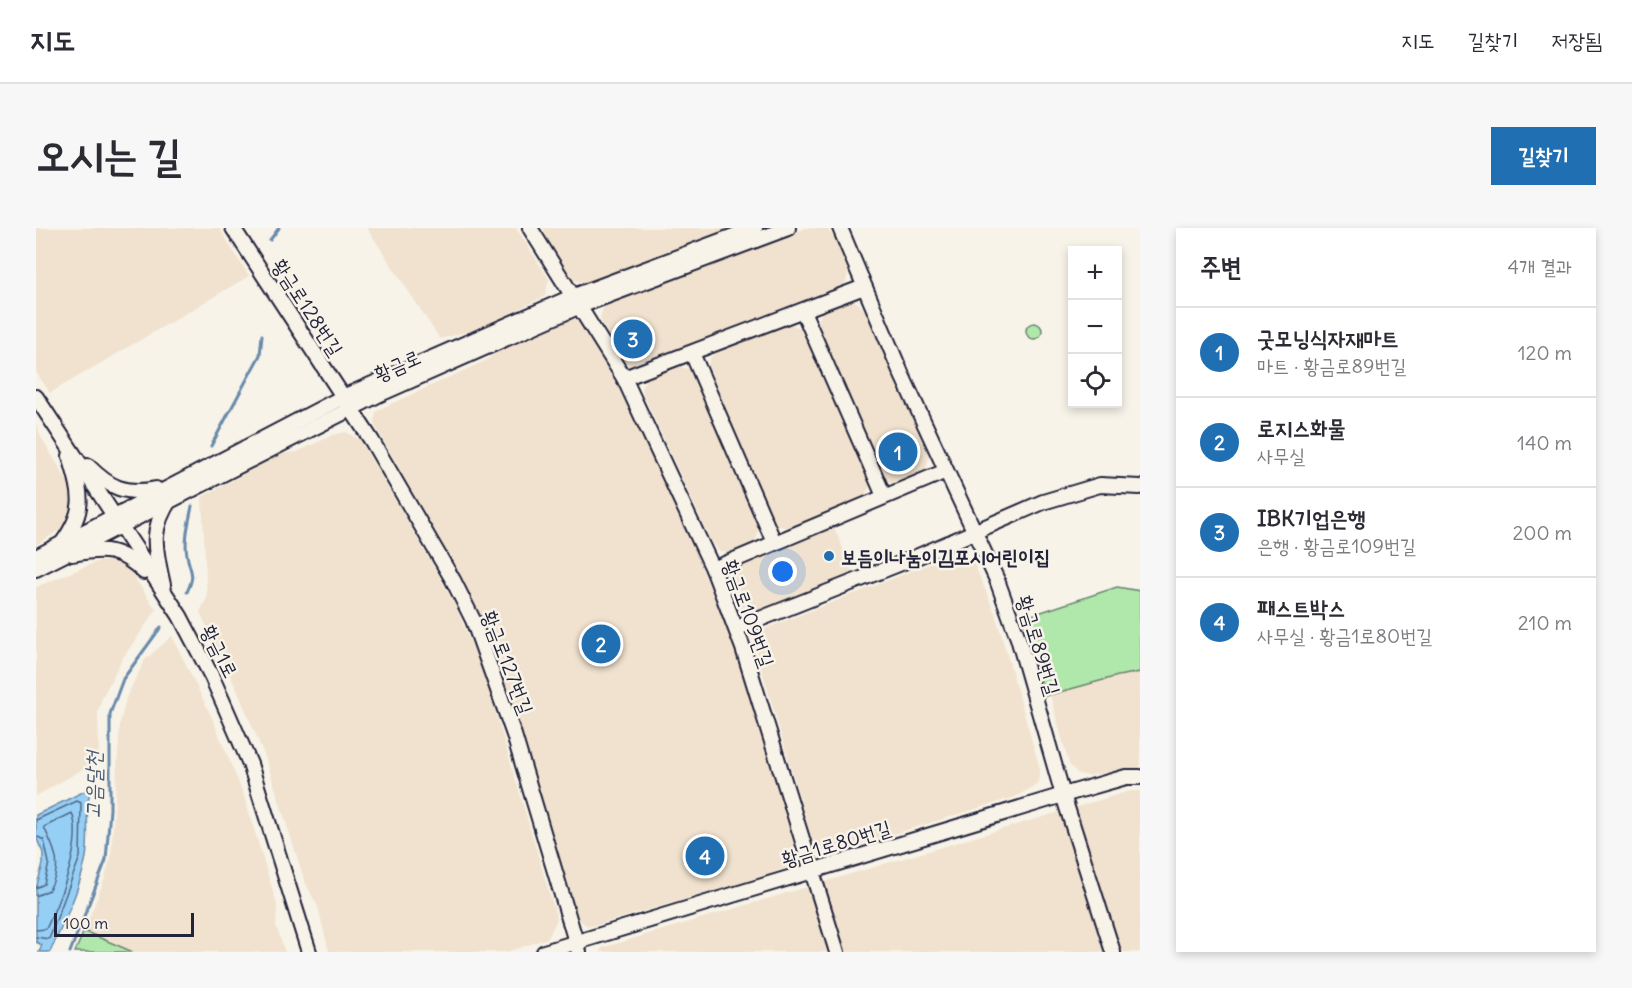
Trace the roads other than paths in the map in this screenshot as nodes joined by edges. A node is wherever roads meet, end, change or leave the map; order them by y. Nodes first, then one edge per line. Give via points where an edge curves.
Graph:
1 (233, 228) edge
2 (530, 228) edge
3 (755, 228) edge
4 (788, 228) edge
5 (840, 228) edge
6 (864, 287) junction
7 (577, 301) junction
8 (803, 311) junction
9 (692, 353) junction
10 (624, 378) junction
11 (36, 397) edge
12 (346, 403) junction
13 (66, 443) junction
14 (946, 471) junction
15 (1140, 487) edge
16 (171, 492) junction
17 (884, 496) junction
18 (116, 520) junction
19 (975, 533) junction
20 (774, 542) junction
21 (60, 550) junction
22 (36, 557) edge
23 (36, 569) edge
24 (713, 569) junction
25 (165, 592) junction
26 (737, 628) junction
27 (1140, 777) edge
28 (1063, 795) junction
29 (812, 871) junction
30 (577, 947) edge
31 (309, 952) edge
32 (544, 952) edge
33 (837, 952) edge
34 (1113, 952) edge

1 - 12 street, 황금로128번길
2 - 7 street, 황금로109번길
3 - 7 street, 황금로
4 - 7 street, 황금로
5 - 6 street, 황금로89번길
6 - 8 street
6 - 14 street, 황금로89번길
7 - 10 street, 황금로109번길
7 - 12 street, 황금로
8 - 9 street
8 - 17 street
9 - 10 street
9 - 20 street
10 - 24 street, 황금로109번길
11 - 13 street, 황금1로
12 - 16 street, 황금로
12 - 30 street, 황금로127번길 via 416,514 473,620 509,718
13 - 16 street via 102,480 120,490
13 - 18 street, 황금1로
13 - 21 street via 81,500 78,517
14 - 17 street
14 - 19 street, 황금로89번길
15 - 19 street via 1100,485 1080,490 1012,514
16 - 18 street, 황금로
16 - 25 street via 155,530
17 - 20 street
18 - 21 street, 황금로
18 - 25 street, 황금1로
19 - 26 street
19 - 28 street, 황금로89번길 via 1009,610
20 - 24 street
21 - 22 street, 황금로
21 - 23 street, 황금로
21 - 25 street via 119,553
24 - 26 street, 황금로109번길
25 - 31 street, 황금1로 via 213,677 244,748
26 - 29 street, 황금로109번길
27 - 28 street, 황금1로80번길 via 1126,777
28 - 29 street, 황금1로80번길
28 - 34 street, 황금로89번길
29 - 30 street, 황금1로80번길
29 - 33 street, 황금로109번길
30 - 32 street, 황금1로80번길

